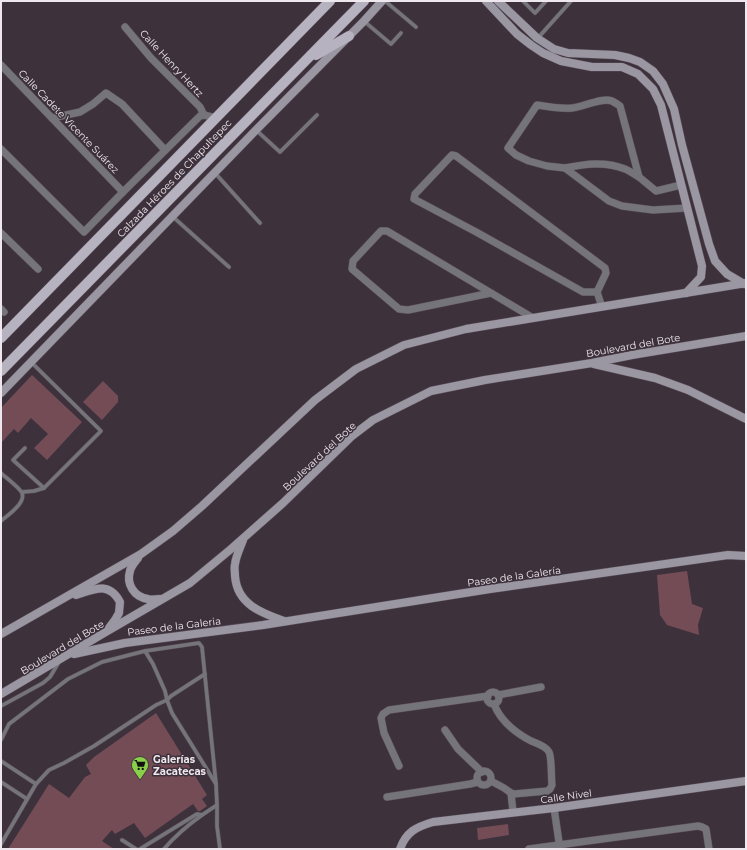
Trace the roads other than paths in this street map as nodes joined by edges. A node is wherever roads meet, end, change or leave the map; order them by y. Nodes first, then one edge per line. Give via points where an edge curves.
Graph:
1 (330, 1) edge
2 (364, 1) edge
3 (384, 1) edge
4 (486, 1) edge
5 (498, 1) edge
6 (523, 1) edge
7 (546, 1) edge
8 (571, 1) edge
9 (364, 21) junction
10 (125, 27) dead end
11 (416, 27) dead end
12 (401, 33) dead end
13 (349, 36) junction
14 (537, 38) junction
15 (531, 45) junction
16 (304, 62) junction
17 (1, 65) edge
18 (204, 115) junction
19 (317, 115) dead end
20 (52, 118) junction
21 (216, 118) junction
22 (256, 130) junction
23 (682, 145) junction
24 (1, 148) edge
25 (672, 148) junction
26 (165, 150) junction
27 (565, 168) junction
28 (215, 173) junction
29 (639, 177) junction
30 (681, 185) junction
31 (123, 192) junction
32 (687, 208) junction
33 (172, 216) junction
34 (690, 221) junction
35 (703, 221) junction
36 (260, 223) dead end
37 (1, 233) edge
38 (229, 267) dead end
39 (38, 269) dead end
40 (745, 284) edge
41 (597, 292) junction
42 (491, 293) junction
43 (686, 293) junction
44 (602, 307) junction
45 (532, 318) junction
46 (746, 336) edge
47 (1, 338) edge
48 (31, 362) junction
49 (592, 363) junction
50 (9, 364) junction
51 (1, 371) edge
52 (1, 376) edge
53 (1, 393) edge
54 (746, 419) edge
55 (25, 448) dead end
56 (1, 474) edge
57 (44, 488) junction
58 (22, 492) junction
59 (1, 521) edge
60 (244, 538) junction
61 (141, 554) junction
62 (746, 556) edge
63 (163, 599) junction
64 (58, 601) junction
65 (284, 621) junction
66 (104, 633) junction
67 (1, 634) edge
68 (145, 651) junction
69 (64, 657) junction
70 (205, 674) junction
71 (541, 687) dead end
72 (1, 694) edge
73 (498, 695) junction
74 (488, 696) junction
75 (167, 700) junction
76 (494, 704) junction
77 (1, 706) edge
78 (445, 730) dead end
79 (1, 740) edge
80 (1, 762) edge
81 (400, 766) dead end
82 (482, 772) junction
83 (490, 781) junction
84 (746, 781) edge
85 (1, 782) edge
86 (478, 782) junction
87 (36, 784) junction
88 (216, 784) junction
89 (511, 793) junction
90 (387, 797) dead end
91 (27, 799) junction
92 (217, 805) junction
93 (554, 808) junction
94 (513, 812) junction
95 (202, 815) junction
96 (122, 840) dead end
97 (1, 844) edge
98 (560, 847) edge
99 (136, 849) edge
100 (140, 849) edge
101 (164, 849) edge
102 (220, 849) edge
103 (400, 849) edge
104 (529, 849) edge
105 (709, 849) edge

1 - 21 main road, Calzada Héroes de Chapultepec
2 - 16 main road, Calzada Héroes de Chapultepec
3 - 9 street
3 - 11 lane
4 - 15 street via 516,34
5 - 14 street
6 - 7 lane via 535,13
8 - 14 lane
9 - 12 lane via 391,44
9 - 13 street
10 - 18 street, Calle Henry Hertz via 151,58 200,107
13 - 16 main road
13 - 22 street
14 - 15 lane
14 - 23 street via 554,49 568,53 615,55 640,62 663,84 674,109
15 - 25 street via 561,61 592,67 622,68 638,74 653,89 661,105
16 - 50 main road, Calzada Héroes de Chapultepec
17 - 20 street, Calle Cadete Vicente Suárez
18 - 21 street
18 - 26 street
19 - 22 lane via 280,152
20 - 26 street via 80,112 106,93 122,104
20 - 31 street, Calle Cadete Vicente Suárez
21 - 47 main road, Calzada Héroes de Chapultepec
22 - 28 street
23 - 25 street
23 - 35 street
24 - 31 street via 84,232
25 - 30 street
26 - 31 street
27 - 29 street via 605,164 624,168
27 - 29 street via 528,161 508,148 537,105 572,108 604,100 620,106
27 - 32 street via 609,201 622,206 653,210
28 - 33 street
28 - 36 lane
29 - 30 street via 656,191
30 - 32 street
32 - 34 street
33 - 38 lane
33 - 48 street
34 - 35 lane
34 - 43 street via 702,266 700,277
35 - 40 street via 715,260 727,274
37 - 39 street
40 - 43 street
41 - 41 street via 606,273 604,268 456,156 452,155 414,194 414,199 583,292
41 - 44 street
42 - 42 street via 388,231 381,231 353,261 352,269 399,309 408,310
42 - 45 street
43 - 44 street
44 - 45 street
45 - 61 street via 466,328 404,345 356,369 315,400 173,531
46 - 49 street, Boulevard del Bote
48 - 53 street
48 - 57 lane via 101,431
49 - 54 street via 655,378 688,390
49 - 60 street, Boulevard del Bote via 485,380 424,394 373,420 352,436
50 - 51 main road, Calzada Héroes de Chapultepec
50 - 52 main road
55 - 57 lane via 13,460
56 - 58 lane
57 - 58 lane
58 - 59 lane via 20,504
60 - 63 street, Boulevard del Bote via 190,583
60 - 65 street via 234,566 235,582 239,592 257,610
61 - 63 street via 130,570 128,578 131,588 147,599
61 - 64 street
62 - 65 street, Paseo de la Galería via 700,558
63 - 66 street, Boulevard del Bote
64 - 66 street via 97,588 114,592 120,602 119,613
64 - 67 street
65 - 69 street, Paseo de la Galeria via 125,642
66 - 69 street, Boulevard del Bote
68 - 70 lane via 199,643 202,647
68 - 75 lane
68 - 79 lane via 102,662 68,679 9,724
69 - 72 street, Boulevard del Bote
69 - 77 lane via 43,683
70 - 75 lane
70 - 88 lane
71 - 73 street
73 - 74 street via 492,693
73 - 76 street via 499,700
74 - 76 street via 488,702
74 - 81 street via 385,712 381,718 384,733
75 - 87 lane via 94,746 49,770
75 - 88 lane via 172,713
76 - 89 street via 500,715 519,733 550,753 550,789
78 - 82 street via 458,749
80 - 87 lane
82 - 83 street via 488,773
82 - 86 street via 478,776
83 - 86 street via 485,785
83 - 89 street
84 - 93 street, Calle Nivel
85 - 91 lane
86 - 90 street
87 - 91 lane
88 - 92 lane
89 - 94 street
91 - 97 lane
92 - 95 lane
92 - 102 lane
93 - 94 street, Calle Nivel
93 - 98 street
94 - 103 street, Calle Nivel via 433,822 414,829
95 - 100 lane via 197,814
95 - 101 lane
96 - 99 lane
98 - 104 street
98 - 105 street via 698,826 706,829

